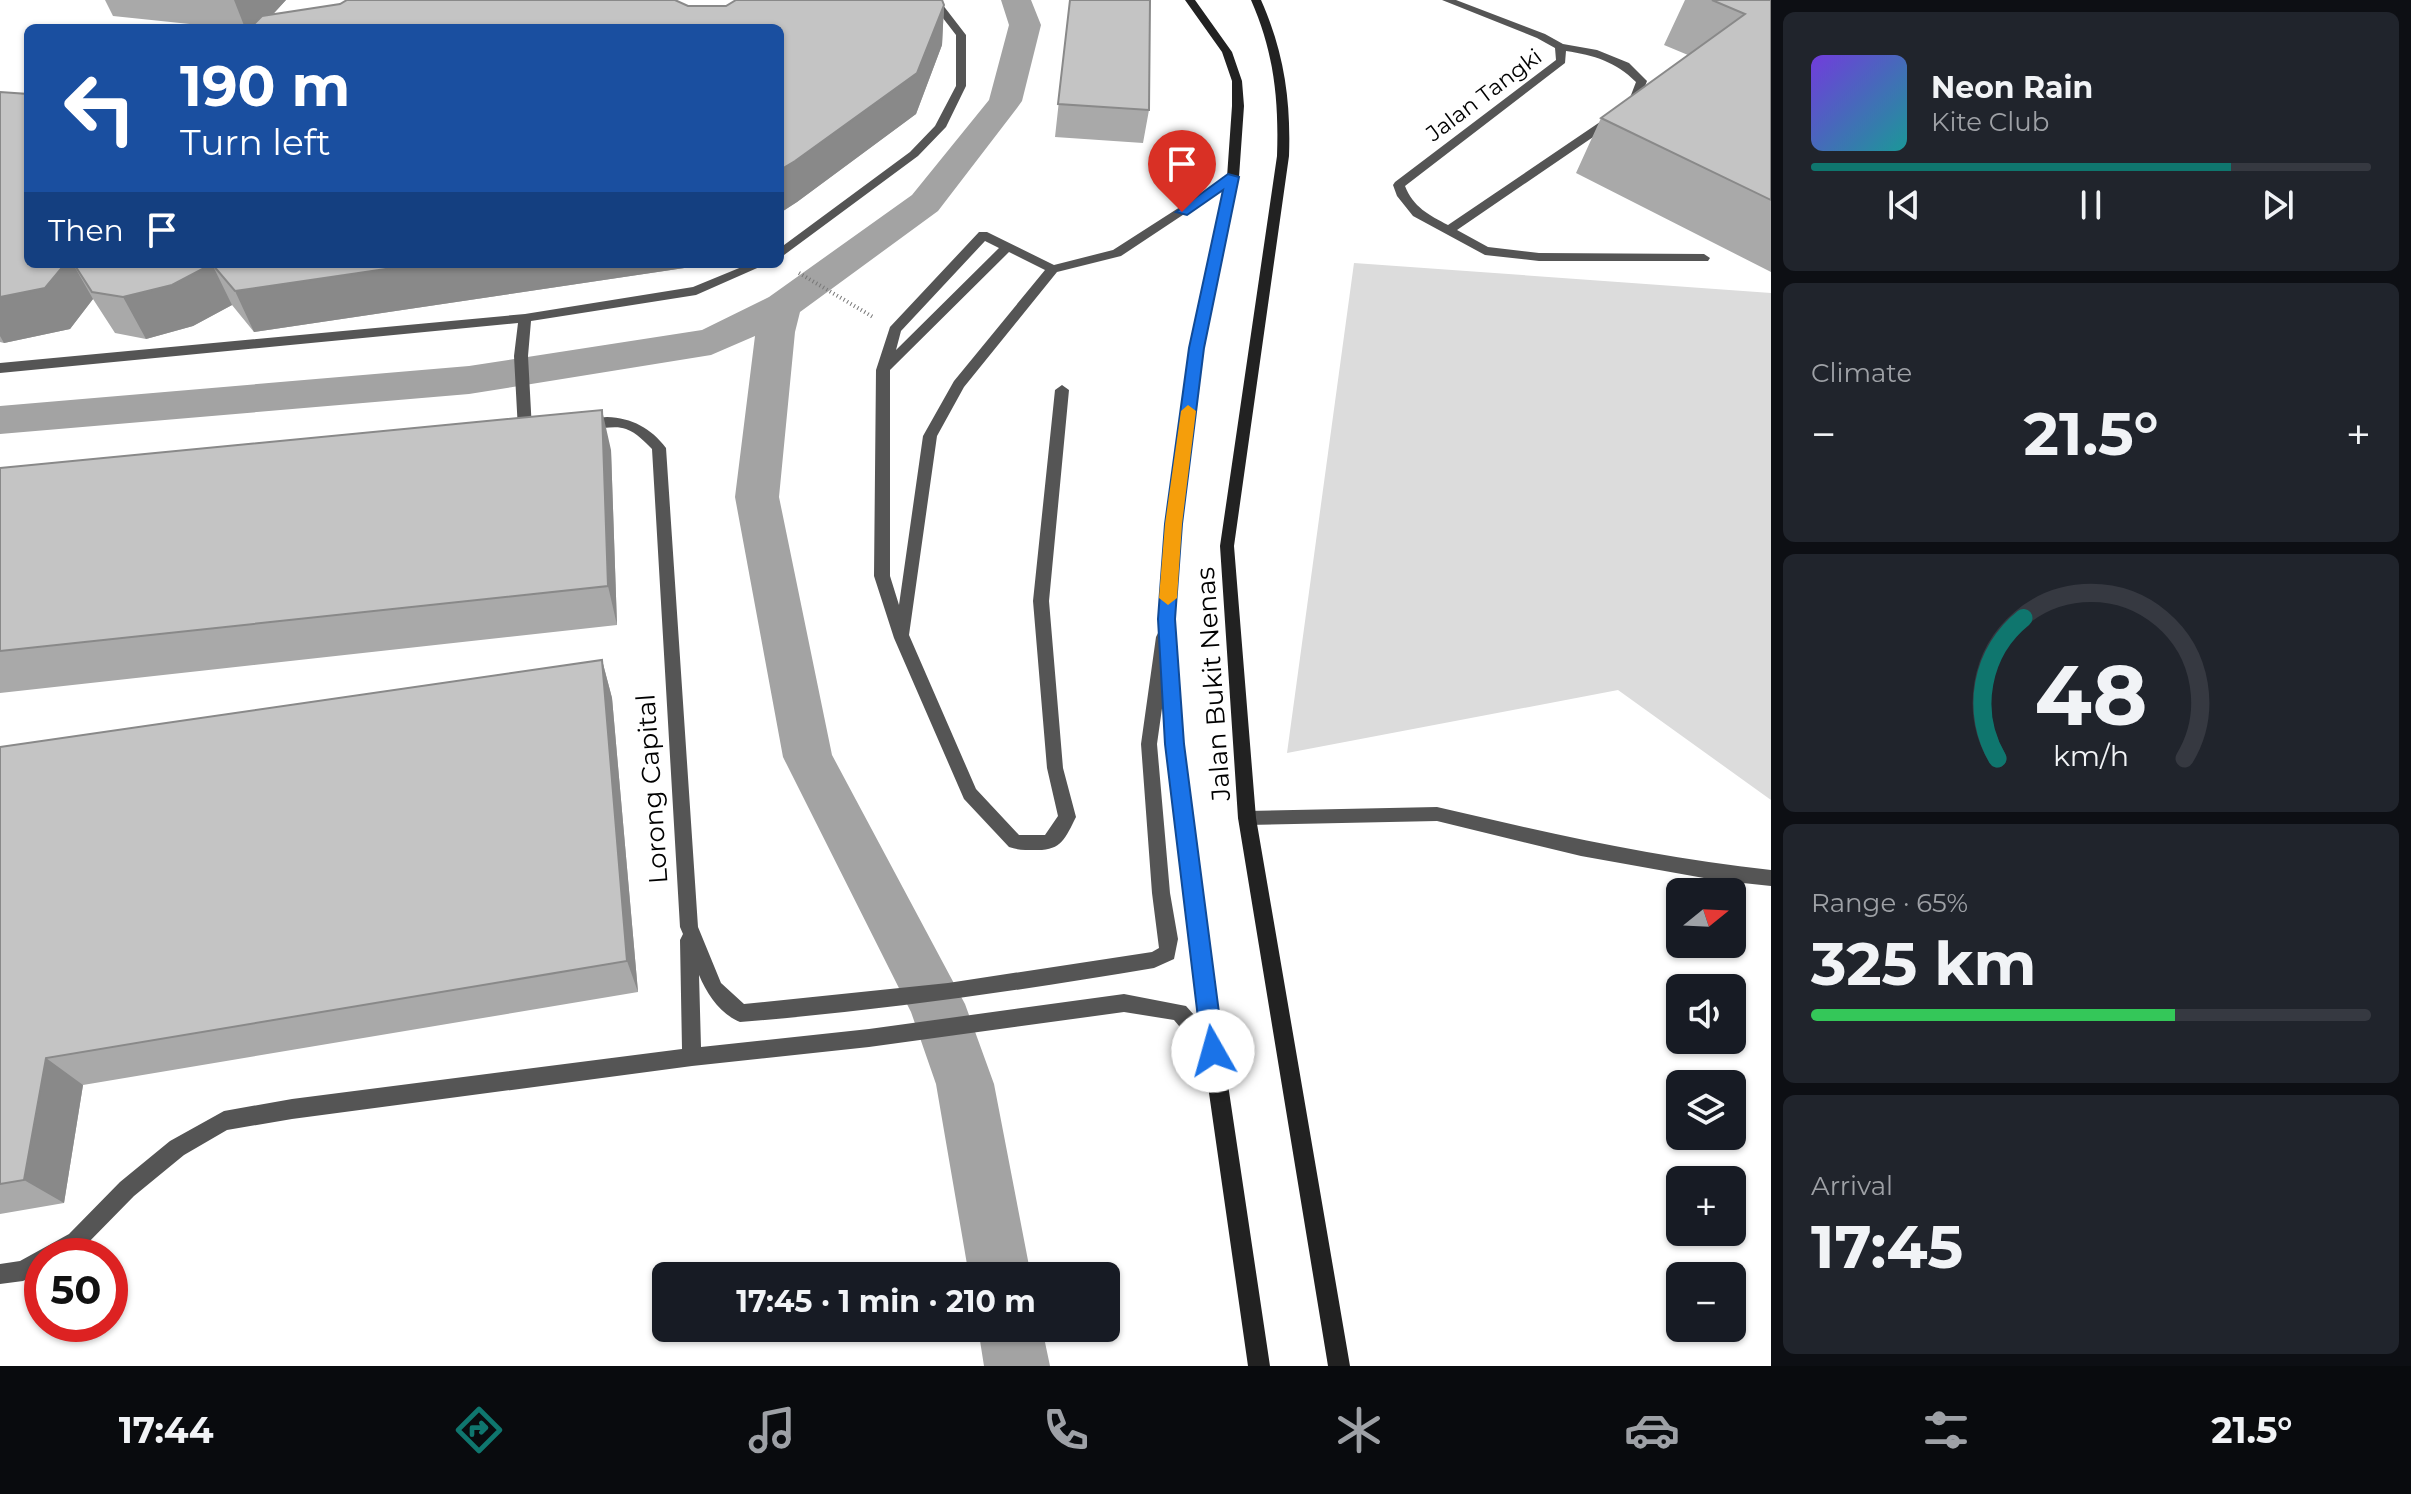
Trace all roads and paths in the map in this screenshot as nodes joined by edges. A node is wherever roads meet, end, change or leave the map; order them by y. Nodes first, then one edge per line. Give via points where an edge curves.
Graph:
1 (934, 0) edge
2 (1190, 0) edge
3 (1256, 0) edge
4 (1447, 0) edge
5 (1560, 47) junction
6 (1233, 177) junction
7 (1448, 231) junction
8 (1007, 247) junction
9 (784, 251) edge
10 (1704, 258) dead end
11 (751, 268) edge
12 (793, 269) dead end
13 (1053, 269) junction
14 (857, 307) dead end
15 (525, 318) junction
16 (0, 368) edge
17 (883, 370) junction
18 (1062, 390) dead end
19 (568, 425) edge
20 (526, 430) edge
21 (1167, 619) junction
22 (902, 638) junction
23 (1247, 818) junction
24 (1771, 878) edge
25 (689, 927) junction
26 (1213, 1051) junction
27 (692, 1057) junction
28 (79, 1238) edge
29 (24, 1270) edge
30 (0, 1274) edge
31 (1259, 1366) edge
32 (1339, 1366) edge

1 - 9 street via 961,35 961,86 940,127 914,154
2 - 6 main road, Jalan Bukit Nenas via 1227,52 1237,81
3 - 23 main road, Jalan Bukit Nenas via 1280,57 1286,107 1227,546
4 - 5 street, Jalan Tangki
5 - 7 street, Jalan Tangki via 1561,61 1399,185 1417,213
5 - 7 street via 1625,65 1642,81 1633,105
6 - 13 street via 1117,253
6 - 21 main road, Jalan Bukit Nenas via 1197,348
7 - 10 street via 1485,251 1539,257
8 - 13 street
8 - 17 street
8 - 17 street via 983,235 895,330
11 - 15 street via 696,291
12 - 14 path
13 - 22 street via 959,384 930,436
15 - 16 street
15 - 20 street via 521,356
17 - 22 street via 882,576
18 - 22 street via 1041,601 1055,768 1067,817 1050,843 1015,842 970,794
19 - 25 street, Lorong Capital via 610,421 641,427 659,448
21 - 25 street, Lorong Capital via 1149,744 1168,953 1154,960 995,987 740,1013 714,989
21 - 26 main road, Jalan Bukit Nenas via 1175,744
23 - 24 street via 1437,814 1581,848
23 - 32 main road, Jalan Bukit Nenas
25 - 27 street
26 - 27 street via 1179,1012 1124,1003
26 - 31 main road, Jalan Bukit Nenas
27 - 28 street via 224,1121 177,1148
29 - 30 street

